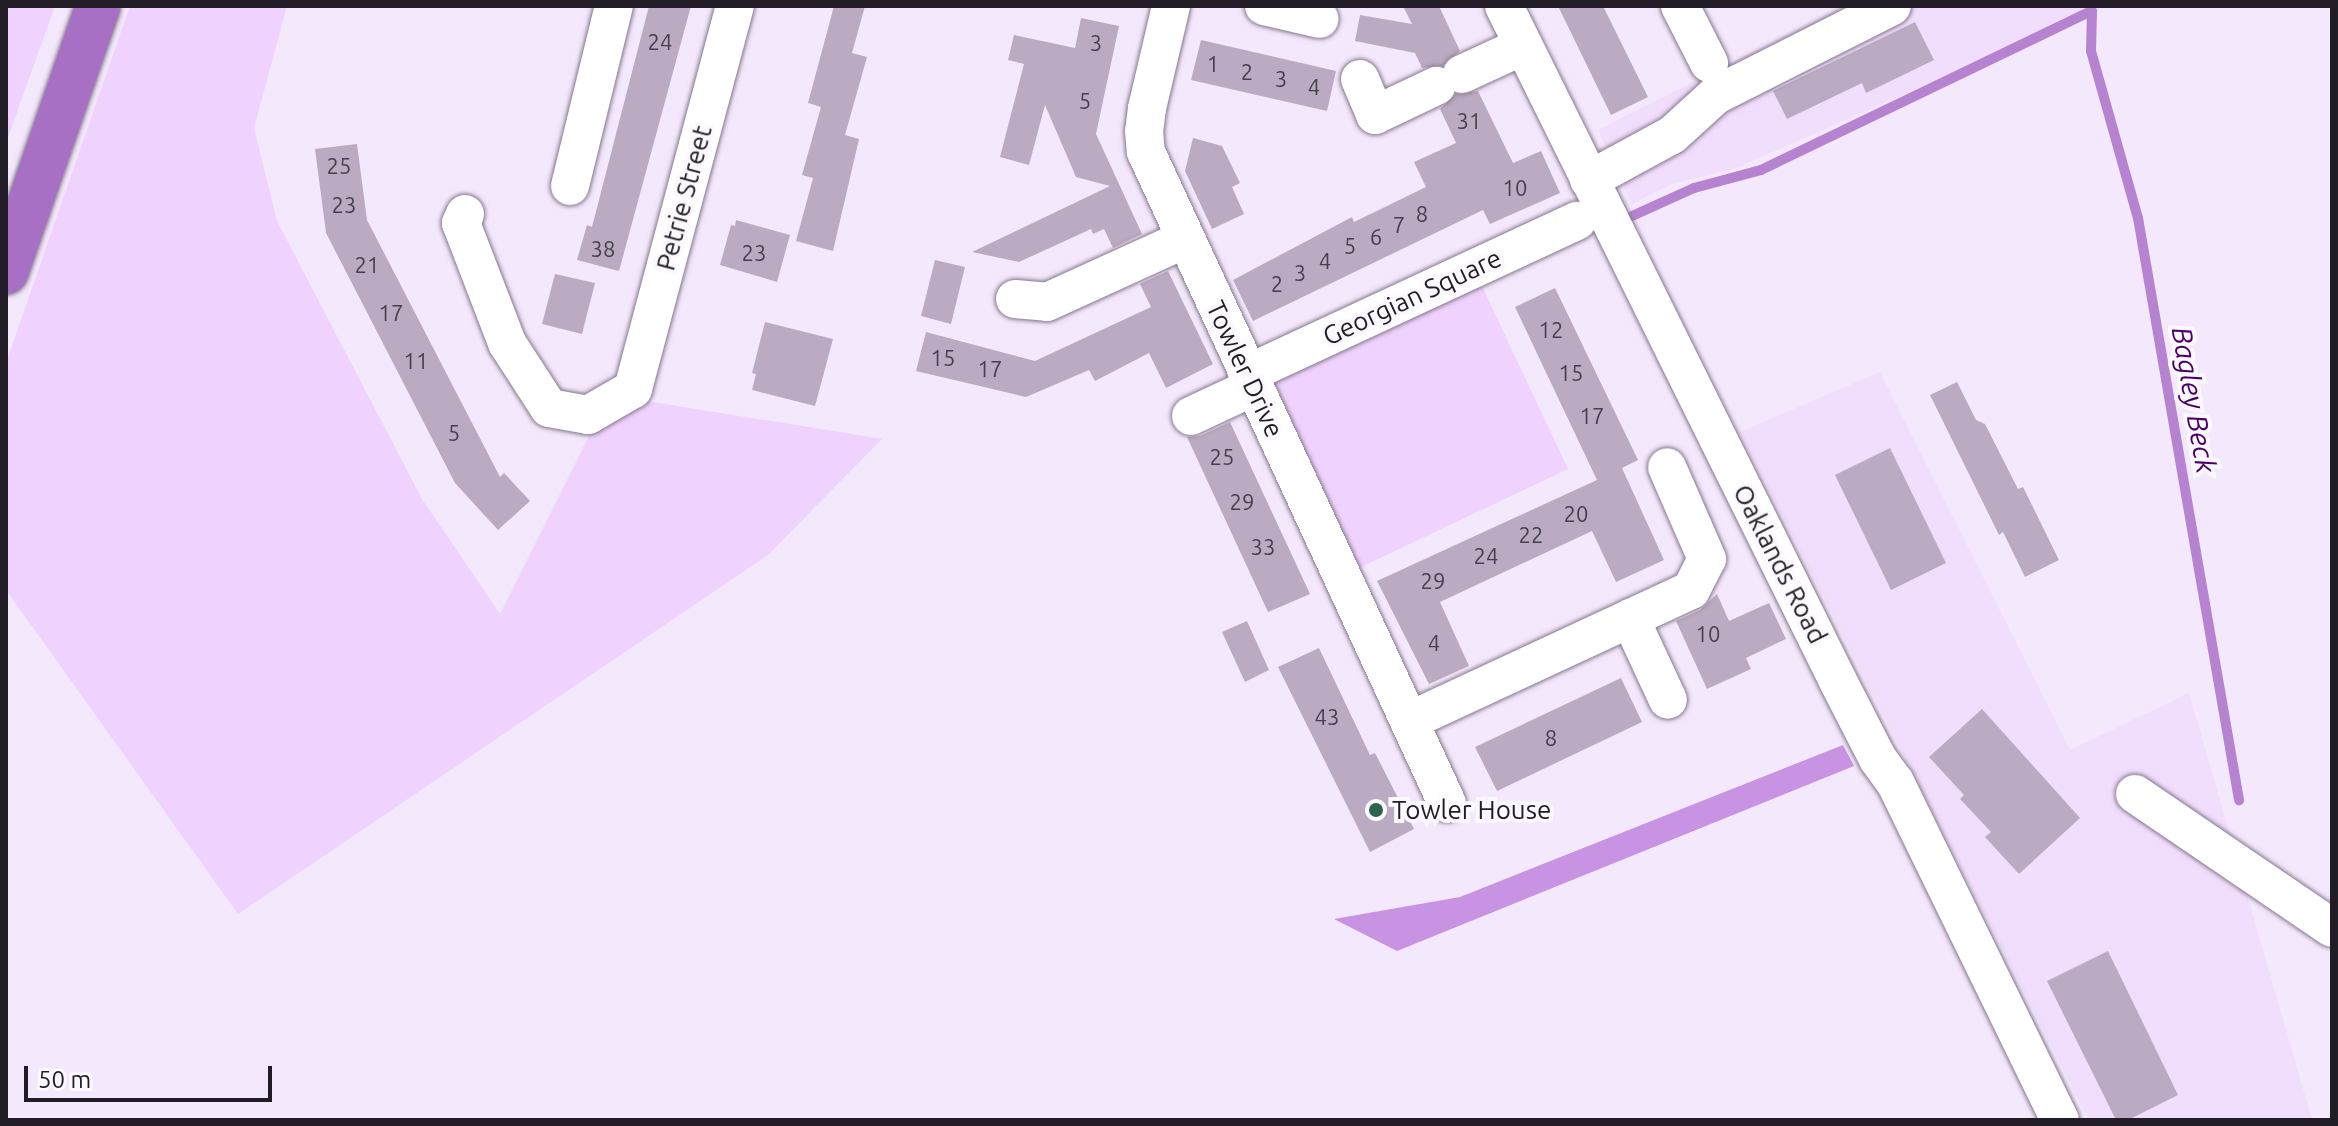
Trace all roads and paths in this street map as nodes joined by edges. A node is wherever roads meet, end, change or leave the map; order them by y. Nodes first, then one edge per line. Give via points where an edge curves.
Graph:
1 (98, 6) edge
2 (614, 6) edge
3 (735, 6) edge
4 (1171, 6) edge
5 (1504, 6) edge
6 (1680, 6) edge
7 (1892, 6) edge
8 (1270, 7) edge
9 (1320, 19) dead end
10 (1523, 46) junction
11 (1709, 63) dead end
12 (1360, 79) dead end
13 (1589, 180) junction
14 (570, 186) dead end
15 (465, 214) dead end
16 (1577, 221) dead end
17 (1185, 239) junction
18 (6, 272) edge
19 (1015, 299) dead end
20 (1250, 381) junction
21 (1191, 416) dead end
22 (1667, 467) dead end
23 (1630, 618) junction
24 (1668, 700) dead end
25 (1409, 721) junction
26 (2135, 794) dead end
27 (1447, 803) dead end
28 (2332, 928) edge
29 (2060, 1120) edge

1 - 18 highway
2 - 14 street
3 - 15 street, Petrie Street via 633,389 588,415 549,408 507,343 461,223
4 - 17 street, Towler Drive via 1144,131 1154,173
5 - 10 street, Oaklands Road
6 - 11 street
7 - 13 street via 1716,95 1672,135
8 - 9 street
10 - 12 street via 1449,80 1378,123
10 - 13 street, Oaklands Road
13 - 29 street, Oaklands Road
16 - 20 street, Georgian Square
17 - 19 street via 1047,302
17 - 20 street, Towler Drive
20 - 21 street, Georgian Square
20 - 25 street, Towler Drive
22 - 23 street via 1707,559 1691,590
23 - 24 street
23 - 25 street
25 - 27 street, Towler Drive
26 - 28 street

